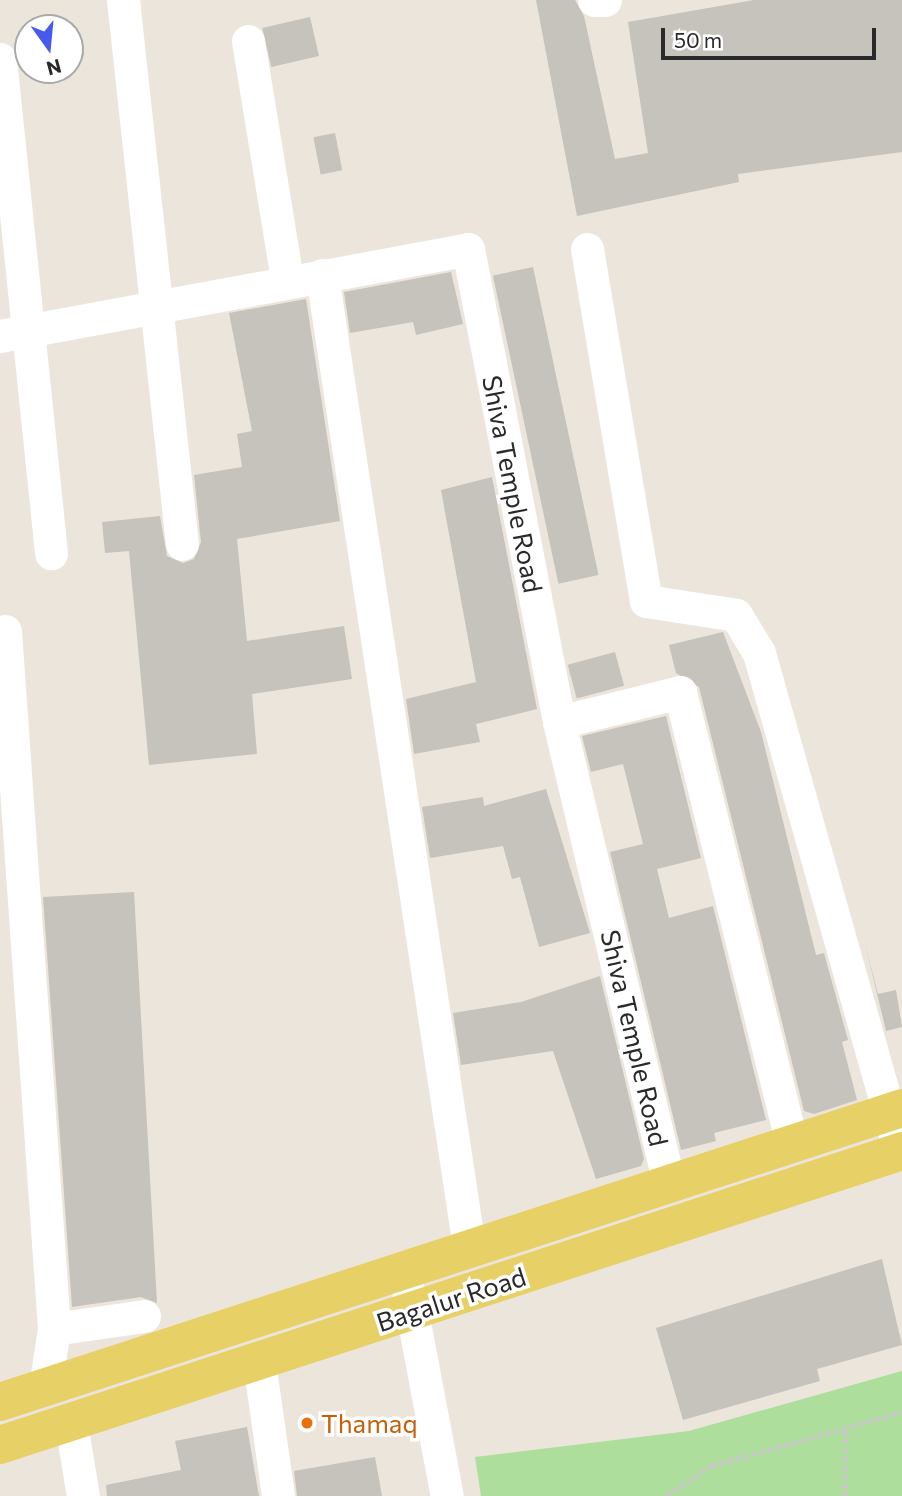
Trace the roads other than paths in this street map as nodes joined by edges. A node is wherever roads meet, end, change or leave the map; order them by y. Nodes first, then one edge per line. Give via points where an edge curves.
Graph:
1 (123, 0) edge
2 (594, 0) edge
3 (605, 0) edge
4 (248, 41) dead end
5 (0, 59) edge
6 (587, 249) dead end
7 (322, 275) junction
8 (287, 280) junction
9 (158, 304) junction
10 (14, 334) edge
11 (183, 544) dead end
12 (51, 553) dead end
13 (5, 631) dead end
14 (559, 722) junction
15 (895, 1110) edge
16 (793, 1143) junction
17 (901, 1151) edge
18 (669, 1182) junction
19 (469, 1247) junction
20 (402, 1269) junction
21 (414, 1311) junction
22 (144, 1316) dead end
23 (54, 1329) junction
24 (259, 1362) junction
25 (45, 1387) junction
26 (0, 1402) edge
27 (71, 1423) junction
28 (0, 1445) edge
29 (83, 1496) edge
30 (278, 1496) edge
31 (447, 1496) edge

1 - 9 street
2 - 3 street
4 - 8 street
5 - 10 street
6 - 15 street via 646,601 736,615 759,653
7 - 8 street, Shiva Temple Road
7 - 14 street, Shiva Temple Road via 468,249
7 - 19 street
8 - 9 street, Shiva Temple Road
9 - 10 street, Shiva Temple Road
9 - 11 street
10 - 12 street
13 - 23 street
14 - 16 street via 680,692
14 - 18 street, Shiva Temple Road
15 - 16 main road, Bagalur Road
15 - 17 street
16 - 18 main road, Bagalur Road
17 - 21 main road, Bagalur Road
18 - 19 main road, Bagalur Road
19 - 20 main road, Bagalur Road
20 - 21 street
20 - 25 main road, Bagalur Road
21 - 24 main road, Bagalur Road
21 - 31 street
22 - 23 street
23 - 25 street
24 - 27 main road, Bagalur Road
24 - 30 street
25 - 26 main road, Bagalur Road
27 - 28 main road, Bagalur Road
27 - 29 street

